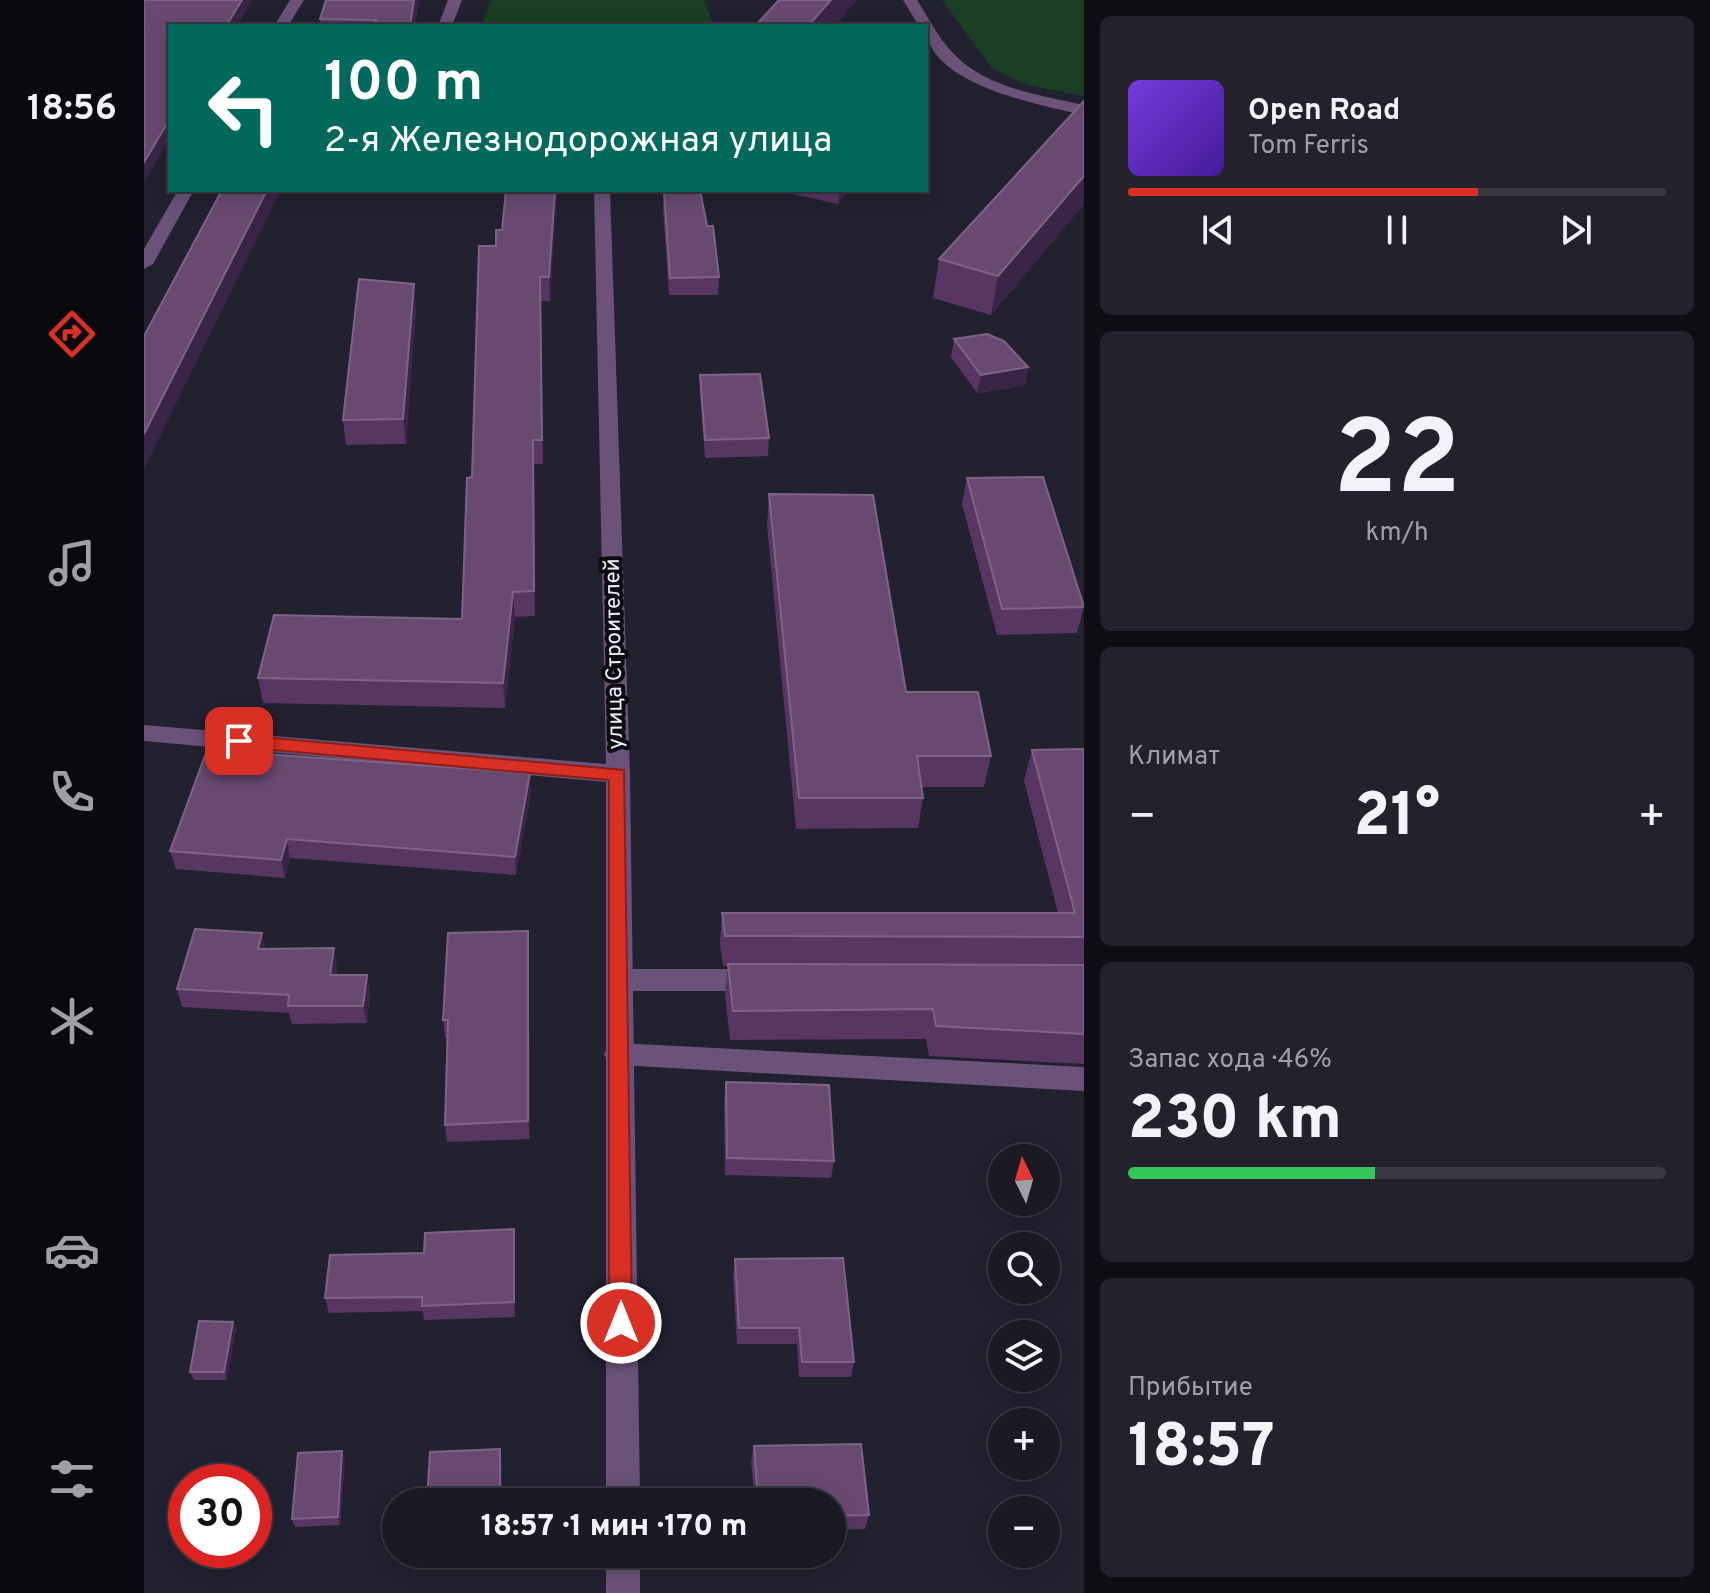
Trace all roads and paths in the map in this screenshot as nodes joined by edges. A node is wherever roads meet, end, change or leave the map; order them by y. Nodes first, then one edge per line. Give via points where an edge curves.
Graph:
1 (297, 0) edge
2 (455, 0) edge
3 (910, 0) edge
4 (282, 24) edge
5 (446, 24) edge
6 (926, 24) edge
7 (928, 28) edge
8 (1084, 110) edge
9 (185, 192) edge
10 (602, 192) edge
11 (144, 264) edge
12 (144, 733) edge
13 (618, 774) junction
14 (619, 980) junction
15 (788, 980) edge
16 (618, 1054) junction
17 (1084, 1079) edge
18 (623, 1488) edge
19 (623, 1568) edge
20 (623, 1593) edge

1 - 4 street
2 - 5 street
3 - 6 street
7 - 8 street via 955,63 975,76
9 - 11 street
10 - 13 street, улица Строителей
12 - 13 street
13 - 14 street, улица Строителей
14 - 15 street
14 - 16 street, улица Строителей
16 - 17 street
16 - 18 street, улица Строителей
19 - 20 street

